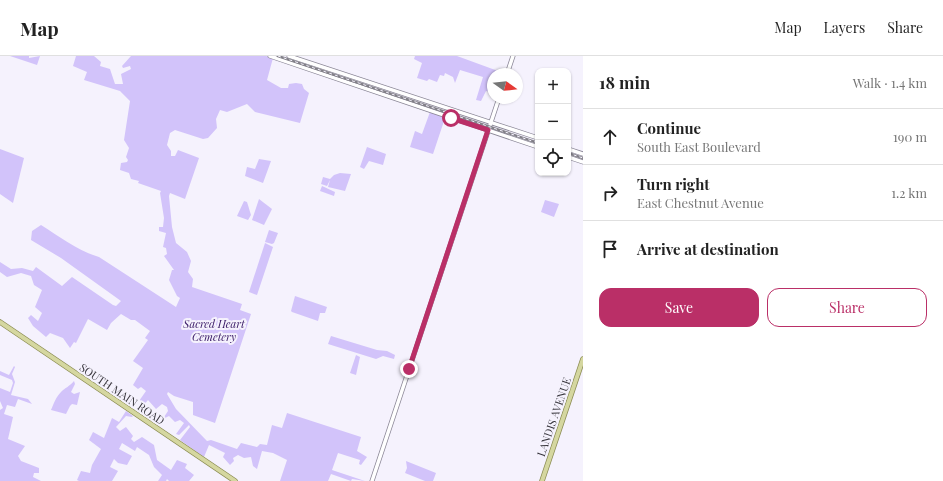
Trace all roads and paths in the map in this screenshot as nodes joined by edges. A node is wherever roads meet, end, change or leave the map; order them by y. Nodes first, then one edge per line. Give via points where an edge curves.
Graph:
1 (270, 56) edge
2 (289, 56) edge
3 (513, 56) edge
4 (316, 65) junction
5 (509, 68) edge
6 (314, 71) junction
7 (497, 104) edge
8 (490, 127) junction
9 (535, 137) edge
10 (535, 146) edge
11 (571, 150) edge
12 (583, 154) edge
13 (571, 158) edge
14 (583, 162) edge
15 (0, 322) edge
16 (583, 358) edge
17 (235, 481) edge
18 (372, 481) edge
19 (542, 481) edge

1 - 6 main road
2 - 4 main road
3 - 5 main road
4 - 6 main road
4 - 8 main road
6 - 8 main road
7 - 8 main road
8 - 9 main road
8 - 10 main road
8 - 18 main road
11 - 12 main road
13 - 14 main road
15 - 17 main road, SOUTH MAIN ROAD
16 - 19 main road, LANDIS AVENUE

